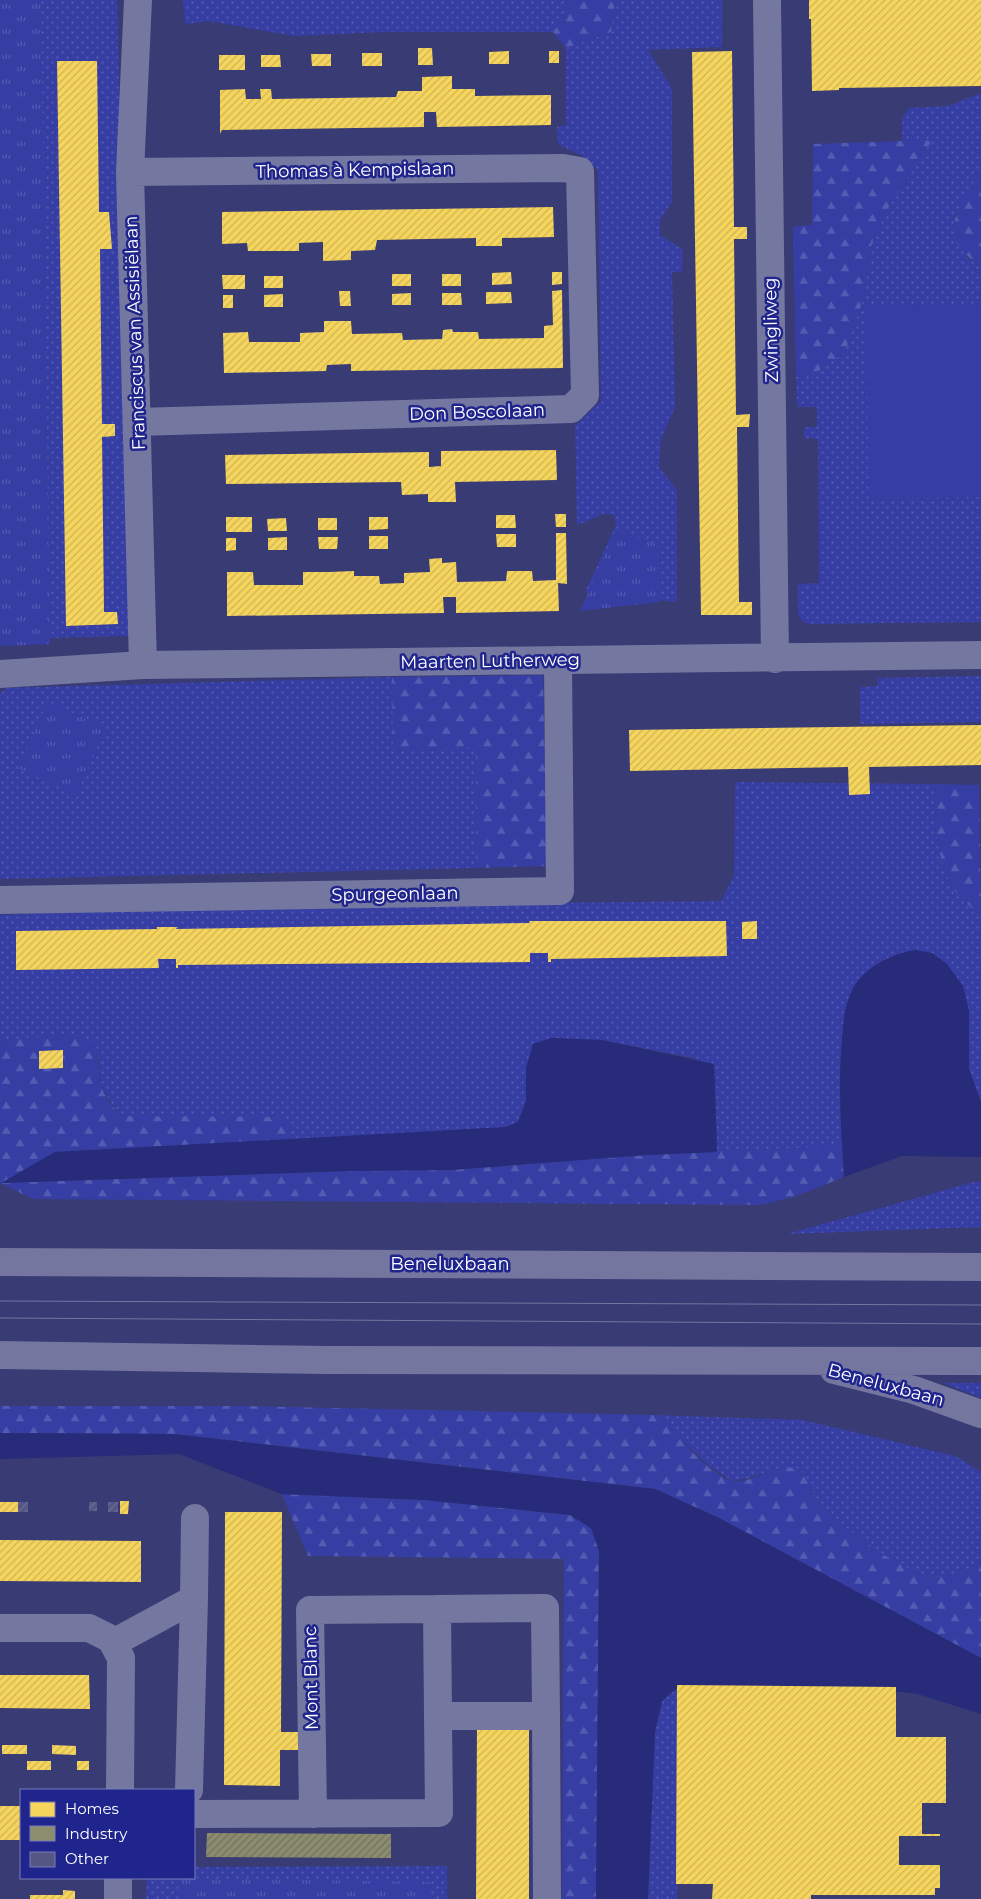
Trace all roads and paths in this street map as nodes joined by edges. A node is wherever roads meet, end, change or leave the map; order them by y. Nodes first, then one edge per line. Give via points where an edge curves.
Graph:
1 (138, 0) edge
2 (767, 0) edge
3 (580, 171) joint
4 (130, 172) junction
5 (138, 422) junction
6 (981, 655) edge
7 (775, 659) junction
8 (558, 660) junction
9 (143, 665) junction
10 (0, 674) edge
11 (0, 900) edge
12 (981, 1249) edge
13 (0, 1262) edge
14 (900, 1266) junction
15 (981, 1267) edge
16 (0, 1355) edge
17 (789, 1360) junction
18 (981, 1361) edge
19 (981, 1414) edge
20 (195, 1518) dead end
21 (194, 1598) junction
22 (437, 1609) junction
23 (0, 1628) edge
24 (113, 1643) junction
25 (438, 1716) junction
26 (546, 1716) junction
27 (120, 1789) edge
28 (189, 1789) edge
29 (195, 1814) edge
30 (313, 1814) junction
31 (118, 1879) edge
32 (118, 1899) edge
33 (547, 1899) edge

1 - 4 street, Franciscus van Assisiëlaan
2 - 7 street, Zwingliweg
3 - 4 street, Thomas à Kempislaan via 563,168
3 - 5 street, Don Boscolaan via 585,395 571,409
4 - 5 street, Franciscus van Assisiëlaan
5 - 9 street, Franciscus van Assisiëlaan
6 - 7 street, Maarten Lutherweg
7 - 8 street, Maarten Lutherweg
8 - 9 street, Maarten Lutherweg
8 - 11 street, Spurgeonlaan via 560,891
9 - 10 street, Maarten Lutherweg
12 - 14 main road, Beneluxbaan
13 - 14 main road, Beneluxbaan
14 - 15 main road, Beneluxbaan
16 - 17 main road, Beneluxbaan via 326,1360
17 - 18 main road, Beneluxbaan
17 - 19 main road, Beneluxbaan via 914,1390
20 - 21 street
21 - 24 street
21 - 28 street
22 - 25 street
22 - 26 street, Mont Blanc via 545,1608
22 - 30 street, Mont Blanc via 310,1610
23 - 24 street via 89,1628 112,1639
24 - 27 street via 121,1658
25 - 26 street
25 - 30 street via 440,1813
26 - 33 street, Mont Blanc
29 - 30 street
31 - 32 street

